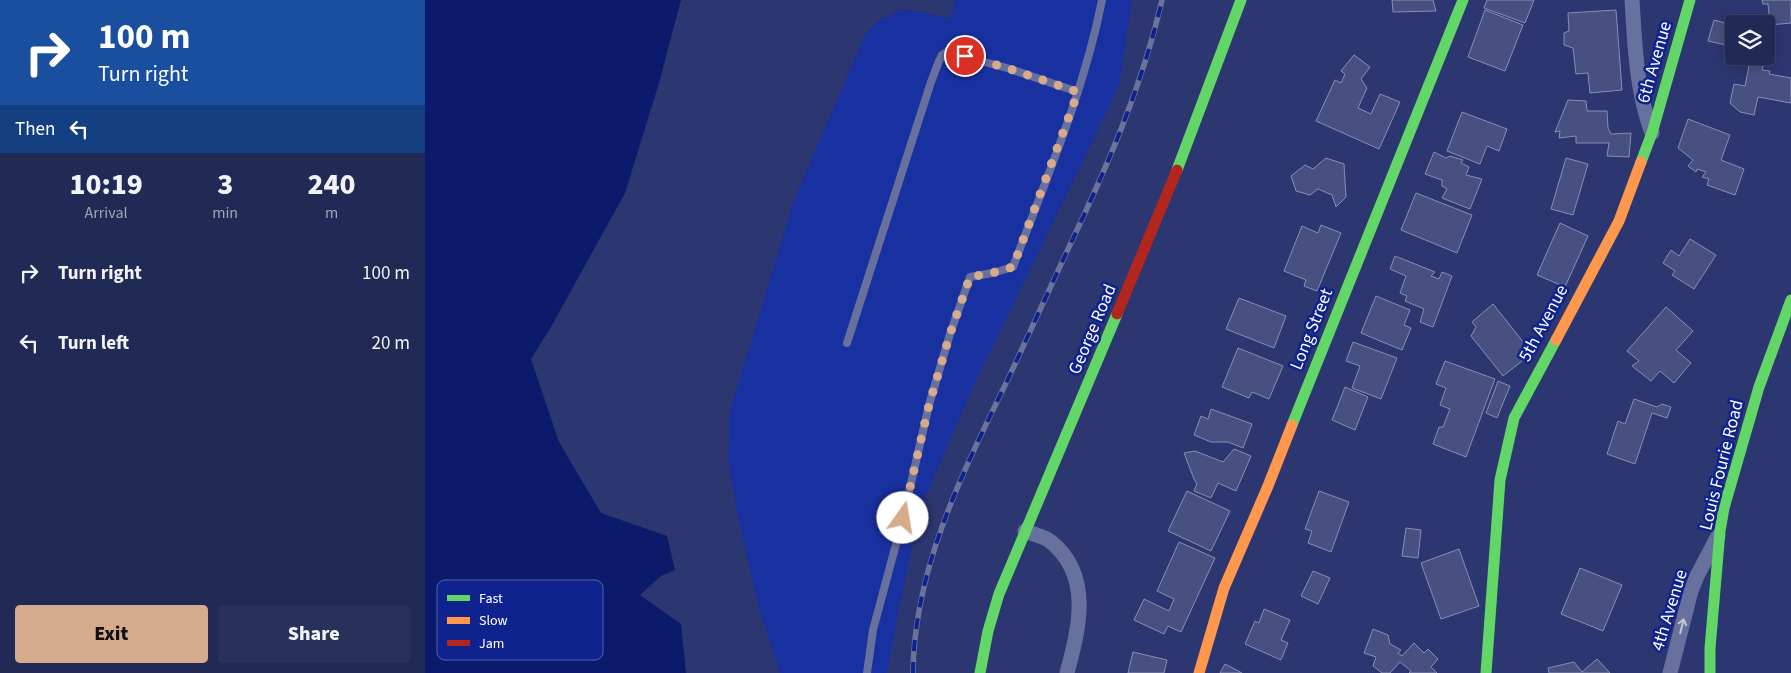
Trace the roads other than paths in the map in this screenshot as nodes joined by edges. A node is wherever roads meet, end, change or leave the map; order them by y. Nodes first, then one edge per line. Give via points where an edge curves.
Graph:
1 (1102, 0) edge
2 (1241, 0) edge
3 (1463, 0) edge
4 (1632, 0) edge
5 (1690, 0) edge
6 (1078, 92) junction
7 (1651, 133) junction
8 (1791, 300) edge
9 (1791, 309) edge
10 (847, 343) dead end
11 (1759, 387) junction
12 (1025, 531) junction
13 (1720, 531) junction
14 (867, 673) edge
15 (980, 673) edge
16 (1067, 673) edge
17 (1199, 673) edge
18 (1486, 673) edge
19 (1670, 673) edge
20 (1710, 673) edge

1 - 6 lane
2 - 12 street, George Road via 1148,242
3 - 17 street, Long Street via 1224,588
4 - 7 street via 1643,109
5 - 7 street, 6th Avenue
6 - 10 lane via 965,56 947,52 942,55
6 - 14 lane via 1013,267 970,277 929,405 873,630
7 - 18 street, 5th Avenue via 1619,221 1514,418 1500,480
8 - 11 street, Louis Fourie Road
9 - 11 street
11 - 13 street, Louis Fourie Road
12 - 15 street, George Road via 999,594
12 - 16 street via 1049,541 1077,580 1079,618
19 -> 13 street, 4th Avenue via 1691,591
13 - 20 street, Louis Fourie Road

